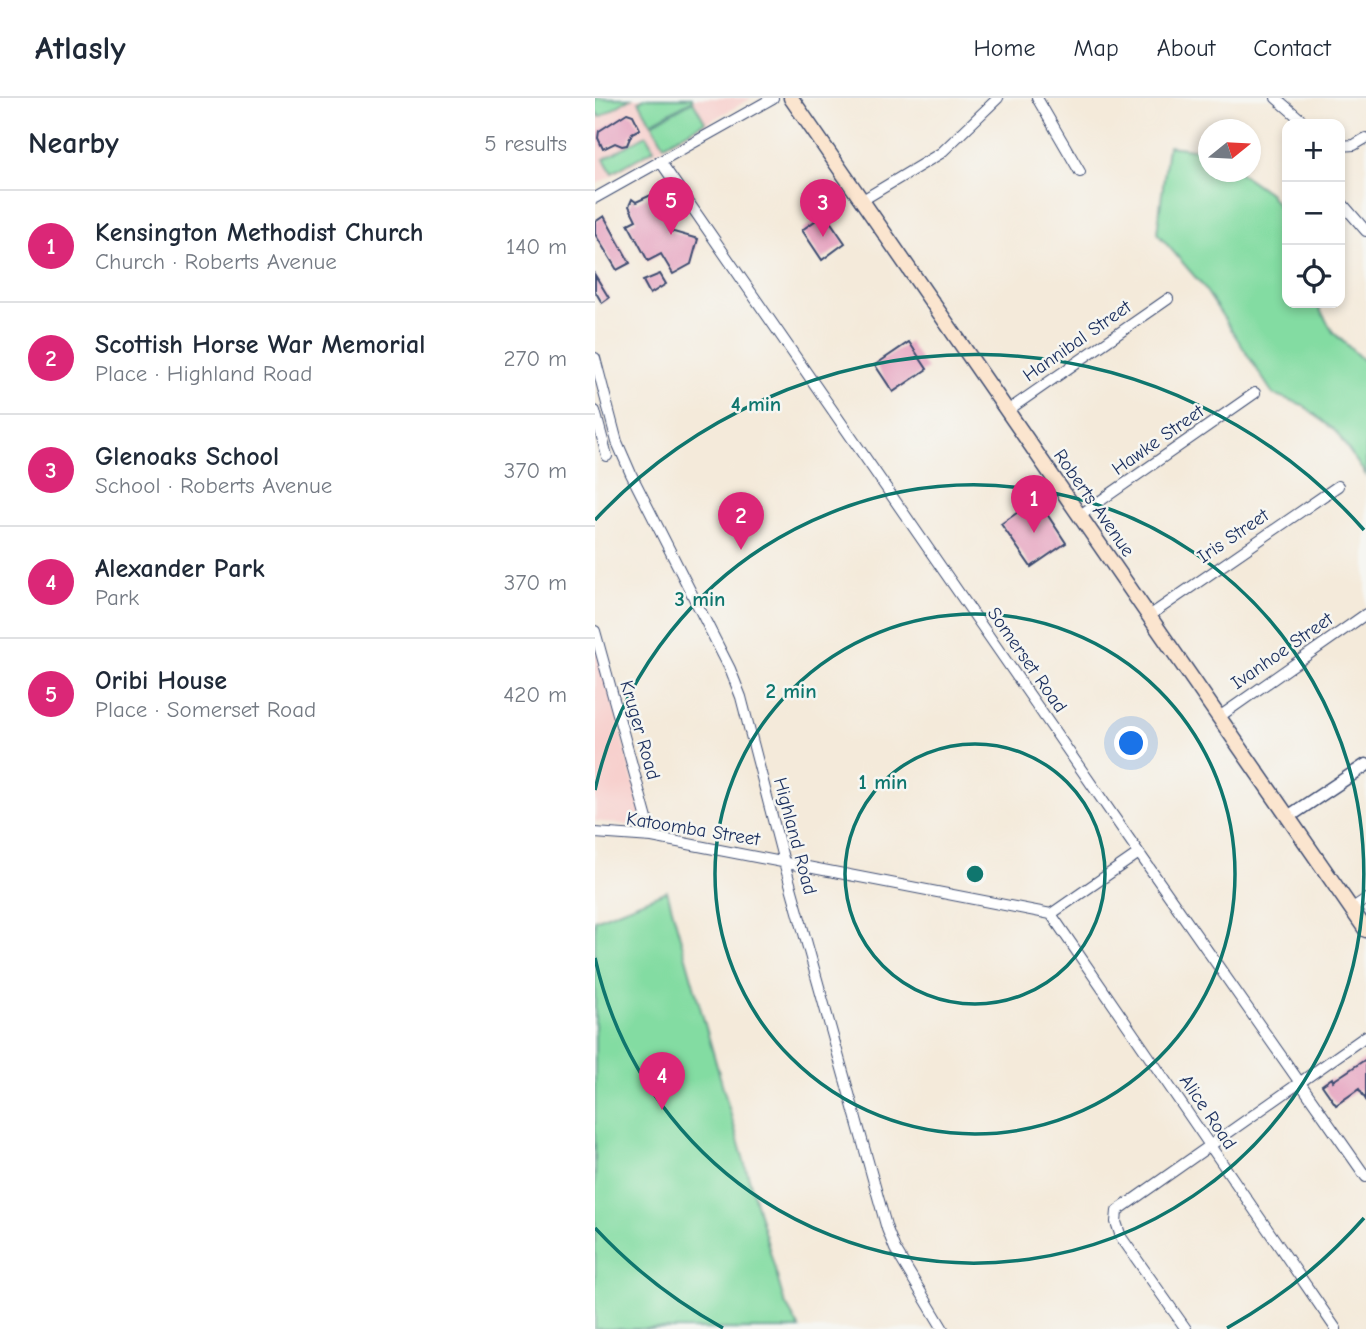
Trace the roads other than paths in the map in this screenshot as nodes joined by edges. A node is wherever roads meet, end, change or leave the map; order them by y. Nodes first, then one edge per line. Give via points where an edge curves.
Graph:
1 (773, 98) edge
2 (791, 98) edge
3 (998, 98) edge
4 (1037, 98) edge
5 (1276, 98) edge
6 (1300, 119) edge
7 (1366, 138) edge
8 (1345, 146) edge
9 (660, 161) junction
10 (1080, 172) dead end
11 (595, 198) edge
12 (861, 201) junction
13 (1345, 207) edge
14 (1366, 231) edge
15 (1168, 299) dead end
16 (595, 358) edge
17 (1255, 393) dead end
18 (595, 411) edge
19 (1007, 411) junction
20 (607, 456) dead end
21 (1338, 486) dead end
22 (1080, 515) junction
23 (1366, 614) edge
24 (1149, 616) junction
25 (595, 631) edge
26 (1219, 717) junction
27 (1366, 765) edge
28 (1288, 817) junction
29 (595, 833) edge
30 (652, 838) junction
31 (1139, 853) junction
32 (784, 862) junction
33 (1366, 899) edge
34 (1351, 909) junction
35 (1051, 914) junction
36 (1366, 930) edge
37 (1366, 1036) edge
38 (1300, 1082) junction
39 (1209, 1145) junction
40 (1366, 1177) edge
41 (943, 1329) edge
42 (1186, 1329) edge
43 (1336, 1329) edge

1 - 9 street
2 - 12 main road, Roberts Avenue
3 - 12 street via 941,153
4 - 10 street
5 - 6 street
7 - 8 street
9 - 11 street
9 - 31 street, Somerset Road
12 - 19 main road, Roberts Avenue
13 - 14 street
15 - 19 street, Hannibal Street
16 - 32 street, Highland Road via 617,442 736,682
17 - 22 street, Hawke Street
18 - 20 street
19 - 22 main road, Roberts Avenue
21 - 24 street, Iris Street
22 - 24 main road, Roberts Avenue
23 - 26 street, Ivanhoe Street
24 - 26 main road, Roberts Avenue
25 - 30 street, Kruger Road
26 - 28 main road, Roberts Avenue
27 - 28 street
28 - 34 main road, Roberts Avenue
29 - 30 street, Katoomba Street
30 - 32 street, Katoomba Street
31 - 35 street
31 - 38 street, Somerset Road
32 - 35 street, Katoomba Street
32 - 41 street, Highland Road via 887,1229
33 - 34 street
34 - 36 main road, Roberts Avenue
35 - 39 street, Alice Road
37 - 38 street
38 - 39 street
38 - 40 street, Somerset Road
39 - 42 street via 1115,1216 1121,1237
39 - 43 street, Alice Road

